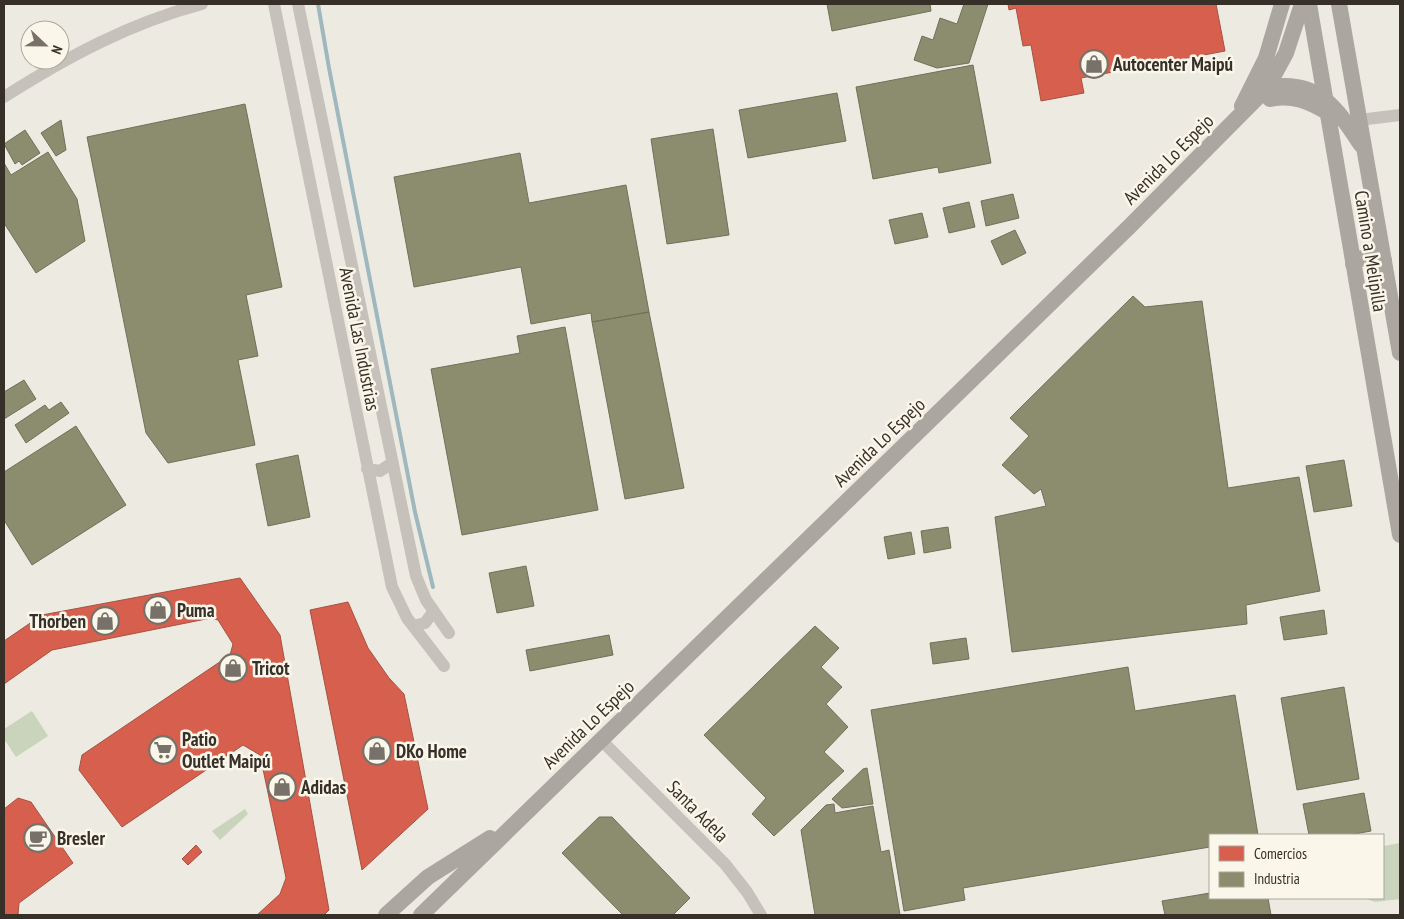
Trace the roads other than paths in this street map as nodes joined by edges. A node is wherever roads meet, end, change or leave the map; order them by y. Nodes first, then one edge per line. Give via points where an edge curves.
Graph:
1 (202, 4) edge
2 (274, 4) edge
3 (298, 4) edge
4 (1282, 4) edge
5 (1302, 4) edge
6 (1309, 4) edge
7 (1339, 4) edge
8 (1267, 88) junction
9 (4, 97) edge
10 (1249, 106) junction
11 (1327, 106) junction
12 (1400, 115) edge
13 (1359, 120) junction
14 (1233, 123) junction
15 (1365, 151) junction
16 (1384, 260) junction
17 (1352, 264) junction
18 (1400, 353) edge
19 (392, 463) junction
20 (367, 469) junction
21 (1400, 535) edge
22 (433, 612) junction
23 (413, 626) junction
24 (449, 633) dead end
25 (444, 666) dead end
26 (601, 740) junction
27 (516, 822) junction
28 (391, 914) edge
29 (420, 915) edge
30 (761, 915) edge

1 - 9 street via 108,37
2 - 20 street, Avenida Las Industrias
3 - 19 street, Avenida Las Industrias
4 - 14 main road via 1266,58
5 - 8 main road, Avenida Lo Espejo via 1286,53
6 - 11 main road, Camino a Melipilla
7 - 13 main road, Camino a Melipilla
8 - 10 main road, Avenida Lo Espejo
8 - 11 main road via 1295,86 1312,91
10 - 11 main road via 1271,98 1291,97
10 - 14 main road, Avenida Lo Espejo
11 - 15 main road
11 - 17 main road, Camino a Melipilla
12 - 13 street
13 - 15 main road, Camino a Melipilla
14 - 26 main road, Avenida Lo Espejo
15 - 16 main road, Camino a Melipilla
16 - 17 main road via 1370,256
16 - 18 main road, Camino a Melipilla
17 - 21 main road, Camino a Melipilla
19 - 20 street via 380,471
19 - 22 street, Avenida Las Industrias via 416,576
20 - 23 street, Avenida Las Industrias via 392,587
22 - 23 street via 425,623
22 - 24 street, Avenida Las Industrias
23 - 25 street, Avenida Las Industrias
26 - 27 main road, Avenida Lo Espejo
26 - 30 street, Santa Adela via 725,864
27 - 28 main road, Avenida Lo Espejo via 439,869 415,887
27 - 29 main road, Avenida Lo Espejo

